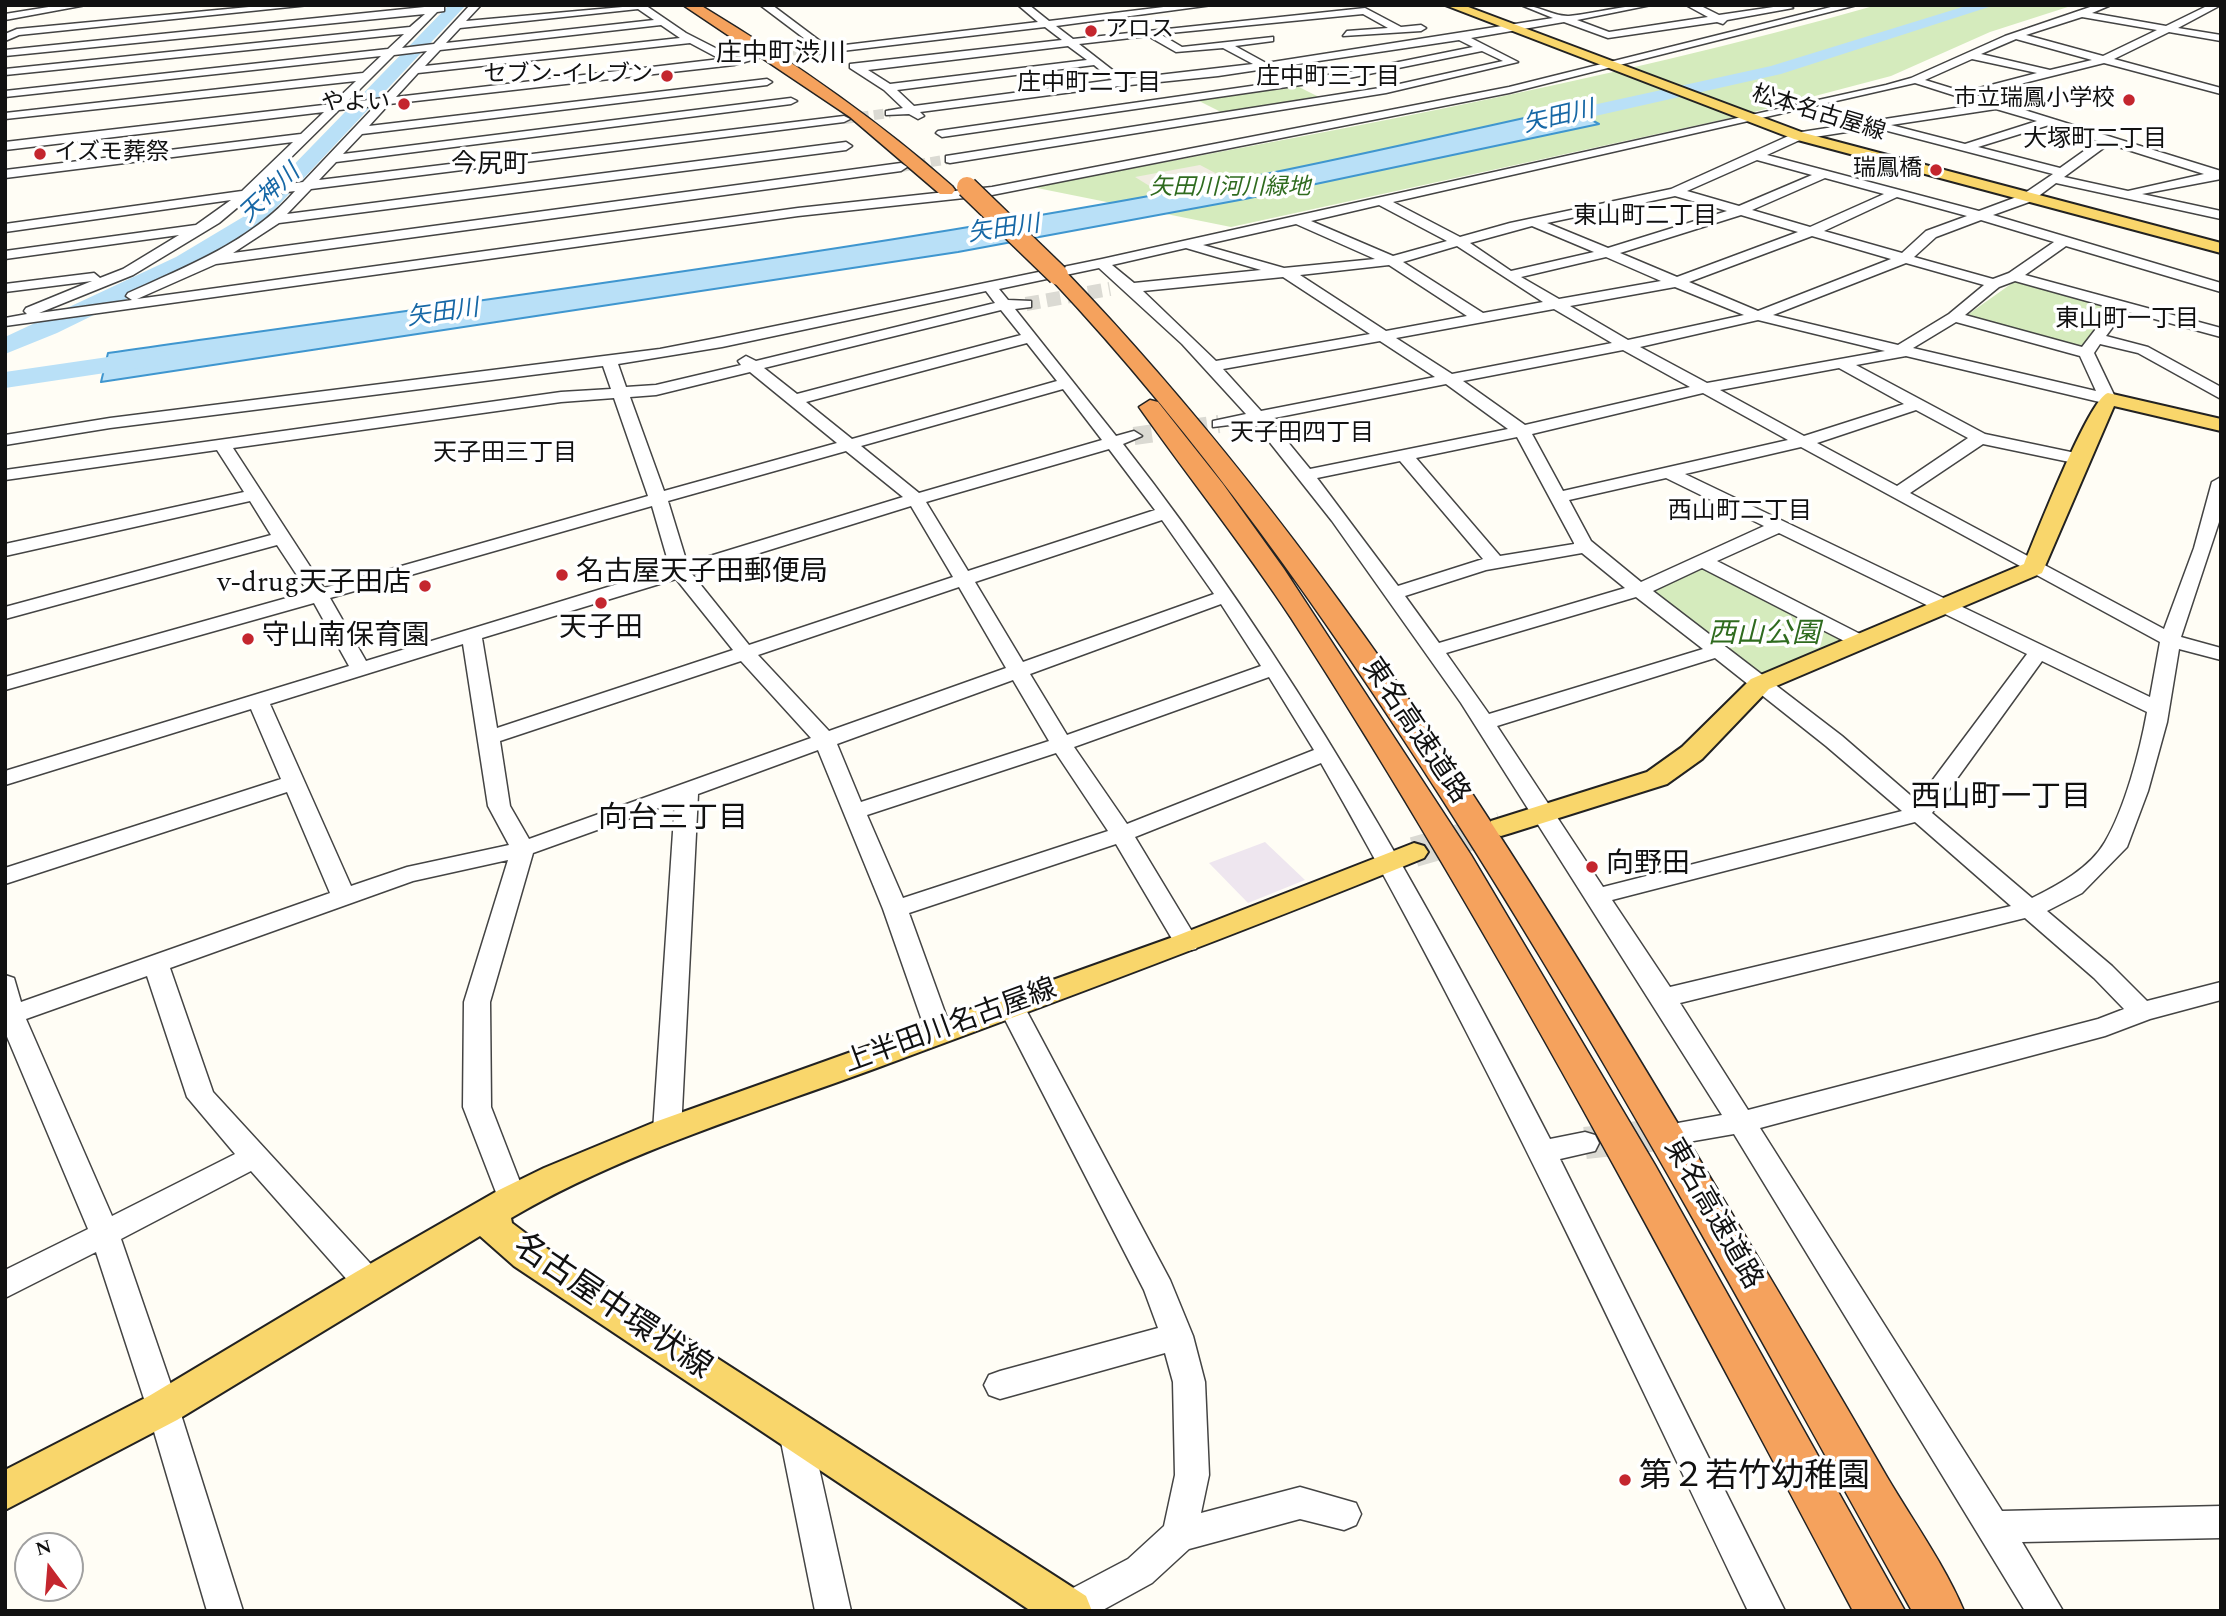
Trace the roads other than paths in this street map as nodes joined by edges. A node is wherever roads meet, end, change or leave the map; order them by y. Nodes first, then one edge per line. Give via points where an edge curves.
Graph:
1 (189, 5) edge
2 (304, 5) edge
3 (476, 5) edge
4 (690, 5) edge
5 (708, 5) edge
6 (765, 5) edge
7 (1032, 5) edge
8 (1175, 5) edge
9 (1206, 5) edge
10 (1451, 5) edge
11 (1526, 5) edge
12 (1691, 5) edge
13 (1799, 5) edge
14 (1853, 5) edge
15 (2106, 5) edge
16 (2217, 5) edge
17 (77, 6) edge
18 (639, 6) edge
19 (1024, 6) edge
20 (1637, 6) edge
21 (267, 7) edge
22 (1782, 7) edge
23 (439, 8) edge
24 (174, 10) edge
25 (2081, 14) junction
26 (5, 17) edge
27 (1300, 17) junction
28 (1565, 19) junction
29 (1719, 19) junction
30 (298, 22) junction
31 (665, 22) junction
32 (1046, 22) junction
33 (1238, 22) junction
34 (5, 24) edge
35 (98, 25) junction
36 (460, 25) junction
37 (1324, 25) dead end
38 (1513, 28) junction
39 (600, 29) junction
40 (1335, 29) dead end
41 (415, 30) junction
42 (1400, 30) junction
43 (2166, 30) junction
44 (17, 32) junction
45 (1756, 32) junction
46 (1150, 33) junction
47 (1347, 34) junction
48 (174, 35) junction
49 (1459, 36) junction
50 (2017, 36) junction
51 (5, 38) edge
52 (2221, 38) edge
53 (1269, 39) junction
54 (691, 40) junction
55 (302, 41) junction
56 (1072, 42) junction
57 (1224, 45) junction
58 (1281, 46) dead end
59 (434, 47) junction
60 (1385, 47) junction
61 (825, 48) junction
62 (1482, 48) junction
63 (605, 49) junction
64 (397, 51) junction
65 (806, 51) tunnel mouth
66 (1293, 52) dead end
67 (5, 53) edge
68 (1970, 55) junction
69 (751, 57) tunnel mouth
70 (177, 58) junction
71 (1304, 59) junction
72 (729, 60) junction
73 (2103, 60) junction
74 (1096, 62) junction
75 (1263, 65) junction
76 (1612, 65) junction
77 (858, 68) junction
78 (416, 70) junction
79 (5, 72) edge
80 (1464, 73) junction
81 (2050, 73) junction
82 (606, 74) junction
83 (177, 75) junction
84 (370, 76) junction
85 (5, 80) edge
86 (1915, 80) junction
87 (767, 82) junction
88 (1120, 82) junction
89 (1294, 82) junction
90 (888, 88) junction
91 (1509, 90) junction
92 (2221, 91) edge
93 (473, 92) junction
94 (5, 94) edge
95 (1965, 95) junction
96 (180, 97) junction
97 (1326, 99) junction
98 (382, 100) junction
99 (620, 101) junction
100 (791, 101) junction
101 (1149, 101) junction
102 (343, 104) junction
103 (1998, 105) junction
104 (910, 110) junction
105 (890, 113) tunnel mouth
106 (5, 116) edge
107 (486, 117) junction
108 (1367, 118) junction
109 (1747, 118) junction
110 (844, 119) tunnel mouth
111 (819, 121) junction
112 (1179, 121) junction
113 (2050, 121) junction
114 (632, 122) junction
115 (183, 123) junction
116 (1874, 125) junction
117 (360, 131) junction
118 (942, 132) junction
119 (1799, 136) junction
120 (305, 137) junction
121 (498, 139) junction
122 (2107, 139) junction
123 (5, 144) edge
124 (643, 144) junction
125 (1216, 147) junction
126 (1966, 147) junction
127 (185, 151) junction
128 (1753, 155) junction
129 (862, 158) junction
130 (334, 159) junction
131 (950, 159) tunnel mouth
132 (2212, 159) dead end
133 (979, 160) junction
134 (2193, 166) junction
135 (901, 167) tunnel mouth
136 (660, 169) junction
137 (5, 174) edge
138 (516, 174) junction
139 (1822, 175) junction
140 (2057, 175) junction
141 (2220, 175) edge
142 (302, 187) junction
143 (1675, 191) junction
144 (253, 192) junction
145 (1894, 194) junction
146 (2123, 194) junction
147 (2027, 198) junction
148 (918, 201) junction
149 (1381, 201) junction
150 (684, 212) junction
151 (1737, 212) junction
152 (2221, 215) edge
153 (1982, 216) junction
154 (1296, 219) junction
155 (275, 220) junction
156 (1536, 223) junction
157 (5, 228) edge
158 (202, 229) junction
159 (543, 231) junction
160 (1810, 232) junction
161 (2064, 241) junction
162 (1461, 243) junction
163 (1186, 244) junction
164 (2221, 248) edge
165 (1606, 253) junction
166 (5, 255) edge
167 (1903, 259) junction
168 (213, 260) junction
169 (1392, 261) junction
170 (1101, 263) junction
171 (128, 272) junction
172 (1289, 274) junction
173 (1509, 276) junction
174 (2014, 276) junction
175 (1676, 282) junction
176 (1994, 284) junction
177 (988, 285) junction
178 (1040, 286) junction
179 (1130, 287) junction
180 (5, 288) edge
181 (2221, 288) edge
182 (1110, 289) tunnel mouth
183 (1558, 303) junction
184 (1004, 305) junction
185 (2121, 306) junction
186 (106, 310) junction
187 (1758, 316) junction
188 (1479, 317) junction
189 (1954, 317) junction
190 (10, 321) edge
191 (2221, 333) edge
192 (1384, 335) junction
193 (1029, 338) junction
194 (2099, 339) junction
195 (722, 342) junction
196 (1625, 344) junction
197 (1900, 351) junction
198 (2086, 353) junction
199 (608, 359) junction
200 (1843, 364) junction
201 (753, 366) junction
202 (1211, 368) junction
203 (1449, 379) junction
204 (1066, 383) junction
205 (1705, 388) junction
206 (620, 392) junction
207 (2221, 394) edge
208 (2108, 399) junction
209 (794, 400) junction
210 (1916, 405) junction
211 (1256, 418) junction
212 (1219, 424) tunnel mouth
213 (2221, 425) edge
214 (1521, 431) junction
215 (1980, 438) junction
216 (1123, 439) junction
217 (5, 440) edge
218 (1802, 442) junction
219 (221, 443) junction
220 (849, 444) junction
221 (1404, 455) junction
222 (2079, 459) junction
223 (1668, 472) junction
224 (5, 475) edge
225 (1306, 475) junction
226 (2221, 482) edge
227 (1896, 494) junction
228 (254, 495) junction
229 (1559, 497) junction
230 (658, 498) junction
231 (916, 499) junction
232 (1164, 513) junction
233 (1778, 526) junction
234 (281, 538) junction
235 (1587, 547) junction
236 (5, 550) edge
237 (1702, 561) junction
238 (1496, 563) junction
239 (2034, 568) junction
240 (680, 571) junction
241 (965, 578) junction
242 (1640, 590) junction
243 (1394, 593) junction
244 (318, 596) junction
245 (1226, 596) junction
246 (1942, 605) junction
247 (5, 613) edge
248 (472, 635) junction
249 (2170, 640) junction
250 (1859, 641) junction
251 (1434, 650) junction
252 (1718, 651) junction
253 (2039, 652) junction
254 (746, 654) junction
255 (2221, 654) edge
256 (360, 668) junction
257 (1273, 669) junction
258 (1018, 672) junction
259 (5, 684) edge
260 (1760, 684) junction
261 (258, 701) junction
262 (2157, 709) junction
263 (1486, 722) junction
264 (488, 738) junction
265 (824, 739) junction
266 (1062, 744) junction
267 (1326, 753) junction
268 (5, 778) edge
269 (292, 783) junction
270 (687, 790) junction
271 (853, 812) junction
272 (1541, 812) junction
273 (1919, 814) junction
274 (1501, 827) tunnel mouth
275 (1122, 834) junction
276 (523, 849) junction
277 (1402, 857) junction
278 (5, 876) edge
279 (1598, 896) junction
280 (344, 897) junction
281 (895, 909) junction
282 (2030, 909) junction
283 (1187, 943) junction
284 (156, 964) junction
285 (5, 984) edge
286 (2221, 991) edge
287 (1664, 998) junction
288 (1011, 1006) junction
289 (2143, 1012) junction
290 (8, 1016) edge
291 (939, 1032) junction
292 (1740, 1123) junction
293 (1689, 1131) tunnel mouth
294 (667, 1132) junction
295 (1585, 1143) tunnel mouth
296 (1541, 1152) junction
297 (256, 1156) junction
298 (502, 1206) junction
299 (105, 1235) junction
300 (369, 1283) junction
301 (5, 1285) edge
302 (1177, 1336) junction
303 (1000, 1385) dead end
304 (163, 1408) junction
305 (795, 1432) junction
306 (5, 1491) edge
307 (1345, 1514) dead end
308 (2221, 1522) edge
309 (1992, 1527) junction
310 (1180, 1535) junction
311 (1068, 1610) edge
312 (225, 1611) edge
313 (833, 1611) edge
314 (1767, 1611) edge
315 (1880, 1611) edge
316 (1939, 1611) edge
317 (2045, 1611) edge

1 - 24 street
2 - 21 street
3 - 23 street
3 - 36 street
4 - 178 highway, 東名高速道路 via 842,105 947,190
5 - 178 highway, 東名高速道路, bridge via 860,102 967,187
6 - 61 street
7 - 19 street
8 - 32 street
9 - 32 street
9 - 33 street
10 - 38 main road, 松本名古屋線
11 - 28 street
12 - 29 street
13 - 22 street
14 - 45 street
15 - 25 street
16 - 43 street
17 - 26 street
17 - 35 street
18 - 31 street
18 - 36 street
19 - 32 street
20 - 28 street
21 - 24 street
21 - 30 street
22 - 29 street
23 - 30 street
23 - 41 street
24 - 35 street
24 - 48 street
25 - 43 street
25 - 50 street
27 - 33 street
27 - 37 street
27 - 42 street via 1365,11
28 - 29 street via 1608,35
28 - 38 street
29 - 45 street
30 - 48 street
30 - 55 street
31 - 39 street
31 - 54 street
32 - 56 street
32 - 61 street
33 - 46 street
33 - 53 street
34 - 44 street
35 - 44 street
36 - 59 street
38 - 49 street
38 - 76 main road, 松本名古屋線
39 - 59 street
39 - 63 street
40 - 47 street
41 - 55 street
41 - 64 street
42 - 47 street
42 - 49 street via 1437,27
43 - 52 street
43 - 73 street
44 - 51 street
45 - 76 street
46 - 56 street
46 - 57 street via 1180,50
47 - 60 street
48 - 67 street
48 - 70 street
49 - 60 street
49 - 62 street
50 - 68 street
50 - 73 street
53 - 57 street
53 - 58 street
54 - 63 street
54 - 72 street
55 - 70 street
56 - 74 street
56 - 77 street
57 - 75 street
59 - 64 street
59 - 78 street
60 - 71 street
61 - 65 street
61 - 77 street
62 - 80 street via 1513,62
62 - 89 street
63 - 78 street
63 - 82 street
64 - 83 street
64 - 84 street
66 - 71 street
68 - 81 street
68 - 86 street
69 - 72 street
70 - 79 street
70 - 83 street
70 - 85 street
71 - 75 street
72 - 82 street
72 - 87 street
73 - 81 street
73 - 92 street
74 - 88 street
74 - 90 street
75 - 88 street
75 - 89 street
76 - 91 street
76 - 109 main road, 松本名古屋線
77 - 90 street
78 - 98 street
80 - 91 street
80 - 97 street
81 - 95 street
82 - 93 street
82 - 98 street
82 - 99 street
83 - 94 street
83 - 96 street
84 - 96 street
84 - 102 street
86 - 95 street
86 - 109 street
87 - 99 street
87 - 100 street
88 - 101 street
88 - 104 street
89 - 97 street
89 - 101 street
90 - 104 street
91 - 108 street
93 - 98 street
93 - 107 street
95 - 103 street
96 - 106 street
96 - 115 street
97 - 108 street
97 - 112 street
98 - 102 street
98 - 117 street
99 - 107 street
99 - 114 street
100 - 111 street
100 - 114 street
101 - 112 street
101 - 118 street
102 - 115 street
102 - 120 street
103 - 113 street
103 - 116 street
104 - 105 street
104 - 118 street
107 - 117 street
107 - 121 street
108 - 125 street
109 - 119 main road, 松本名古屋線
109 - 149 street
110 - 111 street
111 - 124 street
111 - 129 street
112 - 125 street
112 - 133 street
113 - 122 street
113 - 126 street
114 - 121 street
114 - 124 street
115 - 123 street
115 - 127 street
116 - 119 street
116 - 126 street
117 - 130 street
118 - 133 street
119 - 128 street
119 - 147 main road, 松本名古屋線
120 - 127 street
120 - 144 street
121 - 130 street
121 - 138 street
122 - 134 street
122 - 140 street
124 - 136 street
124 - 138 street
125 - 148 street
126 - 140 street
127 - 137 street
128 - 139 street
128 - 143 street
129 - 135 street
129 - 136 street
129 - 148 street
129 - 150 street
130 - 142 street
131 - 133 street
132 - 134 street
134 - 141 street
136 - 138 street
136 - 150 street
138 - 142 street
138 - 155 street
138 - 159 street
139 - 145 street
139 - 151 street
140 - 146 street
140 - 147 street
141 - 146 street
142 - 144 street
142 - 155 street
143 - 151 street
143 - 156 street
144 - 157 street
144 - 158 street
145 - 153 street
145 - 160 street
146 - 152 street
147 - 153 street
147 - 164 main road, 松本名古屋線
148 - 150 street
149 - 154 street
149 - 162 street
150 - 159 street
150 - 159 street
151 - 160 street
151 - 165 street
153 - 161 street
153 - 167 street via 1931,233
154 - 163 street
154 - 169 street
155 - 168 street
156 - 162 street
156 - 165 street
158 - 166 street
158 - 171 street
159 - 168 street
159 - 186 street
160 - 167 street
160 - 175 street
161 - 174 street
161 - 181 street
162 - 169 street
162 - 173 street
163 - 170 street
163 - 172 street
165 - 173 street
165 - 175 street
167 - 176 street
167 - 187 street
168 - 186 street
169 - 172 street
169 - 188 street
170 - 177 street
170 - 179 street
171 - 180 street
171 - 190 street
172 - 179 street
172 - 192 street
173 - 183 street
174 - 176 street
174 - 185 street
175 - 183 street
175 - 187 street
176 - 189 street
177 - 184 street
177 - 195 street
178 - 184 street
178 - 315 highway, 東名高速道路 via 1086,330 1185,452 1335,665 1476,887
178 - 316 highway, 東名高速道路 via 1109,327 1270,521 1519,889
179 - 182 street
179 - 202 street
183 - 188 street
183 - 196 street
184 - 193 street
184 - 201 street
185 - 191 street
185 - 194 street
186 - 190 street
187 - 196 street
187 - 197 street
188 - 192 street
189 - 197 street
189 - 198 street
192 - 202 street
192 - 203 street
193 - 204 street
193 - 209 street
194 - 198 street
194 - 207 street via 2143,350
195 - 199 street via 660,355
195 - 201 street
196 - 203 street
196 - 205 street
197 - 200 street
197 - 208 street
198 - 208 street
199 - 206 street
199 - 217 street
200 - 205 street
200 - 210 street
201 - 206 street via 656,390
201 - 209 street
202 - 211 street
203 - 211 street
203 - 214 street
204 - 216 street
204 - 220 street
205 - 214 street
205 - 218 street
206 - 219 street
206 - 230 street
208 - 213 main road
208 - 222 main road
209 - 220 street
210 - 215 street
210 - 218 street
211 - 212 street
211 - 225 street
214 - 221 street
214 - 229 street
215 - 222 street
215 - 227 street
216 - 231 street
216 - 232 street
218 - 223 street
218 - 227 street
219 - 224 street
219 - 228 street
220 - 230 street
220 - 231 street
221 - 225 street
221 - 238 street
222 - 239 main road
223 - 229 street
223 - 233 street
225 - 243 street via 1352,530
226 - 249 street
227 - 239 street
228 - 234 street
228 - 236 street
229 - 235 street
230 - 240 street
230 - 244 street
231 - 240 street
231 - 241 street
232 - 241 street
232 - 245 street
233 - 237 street
233 - 246 street
234 - 244 street
234 - 247 street
235 - 238 street
235 - 242 street
237 - 242 street
237 - 250 street
238 - 243 street
239 - 246 main road
239 - 249 street
240 - 248 street
240 - 254 street
241 - 254 street
241 - 258 street
242 - 251 street
242 - 252 street
243 - 251 street
244 - 256 street
244 - 259 street
245 - 257 street
245 - 258 street
246 - 250 main road
246 - 253 street
248 - 256 street
248 - 264 street
249 - 255 street
249 - 262 street
250 - 260 main road
251 - 263 street
252 - 260 street
252 - 263 street
253 - 262 street
253 - 273 street
254 - 264 street
254 - 265 street
256 - 261 street
257 - 266 street
257 - 267 street
258 - 265 street
258 - 266 street
260 - 272 main road via 1692,753 1657,778
260 - 273 street
261 - 268 street
261 - 269 street
262 - 282 street via 2137,791 2115,848 2074,887
263 - 272 street
264 - 276 street via 499,806
265 - 270 street
265 - 271 street
266 - 271 street
266 - 275 street
267 - 275 street
267 - 277 street
269 - 278 street
269 - 280 street
270 - 276 street
270 - 294 street
271 - 281 street
272 - 274 main road
272 - 279 street
273 - 279 street
273 - 282 street
275 - 281 street
275 - 283 street
276 - 280 street via 407,875
276 - 298 street via 477,1002 477,1107
277 - 283 main road, 上半田川名古屋線
277 - 296 street
279 - 287 street
280 - 284 street
281 - 291 street
282 - 287 street
282 - 289 street
283 - 288 main road, 上半田川名古屋線
284 - 290 street
284 - 297 street via 201,1097
285 - 290 street
286 - 289 street
287 - 292 street
288 - 291 main road, 上半田川名古屋線
288 - 302 street via 1159,1289
289 - 292 street via 2105,1027
290 - 299 street
291 - 294 main road, 上半田川名古屋線
292 - 293 street
292 - 309 street
294 - 298 main road, 上半田川名古屋線
295 - 296 street
296 - 314 street
297 - 299 street
297 - 300 street
298 - 300 main road, 名古屋中環状線
298 - 305 main road, 名古屋中環状線 via 496,1231 527,1255
299 - 301 street
299 - 304 street
300 - 304 main road, 名古屋中環状線
302 - 303 street
302 - 310 street via 1189,1382 1192,1475
304 - 306 main road, 名古屋中環状線
304 - 312 street
305 - 311 main road, 名古屋中環状線
305 - 313 street
307 - 310 street via 1300,1503
308 - 309 street
309 - 317 street
310 - 311 street via 1140,1571

